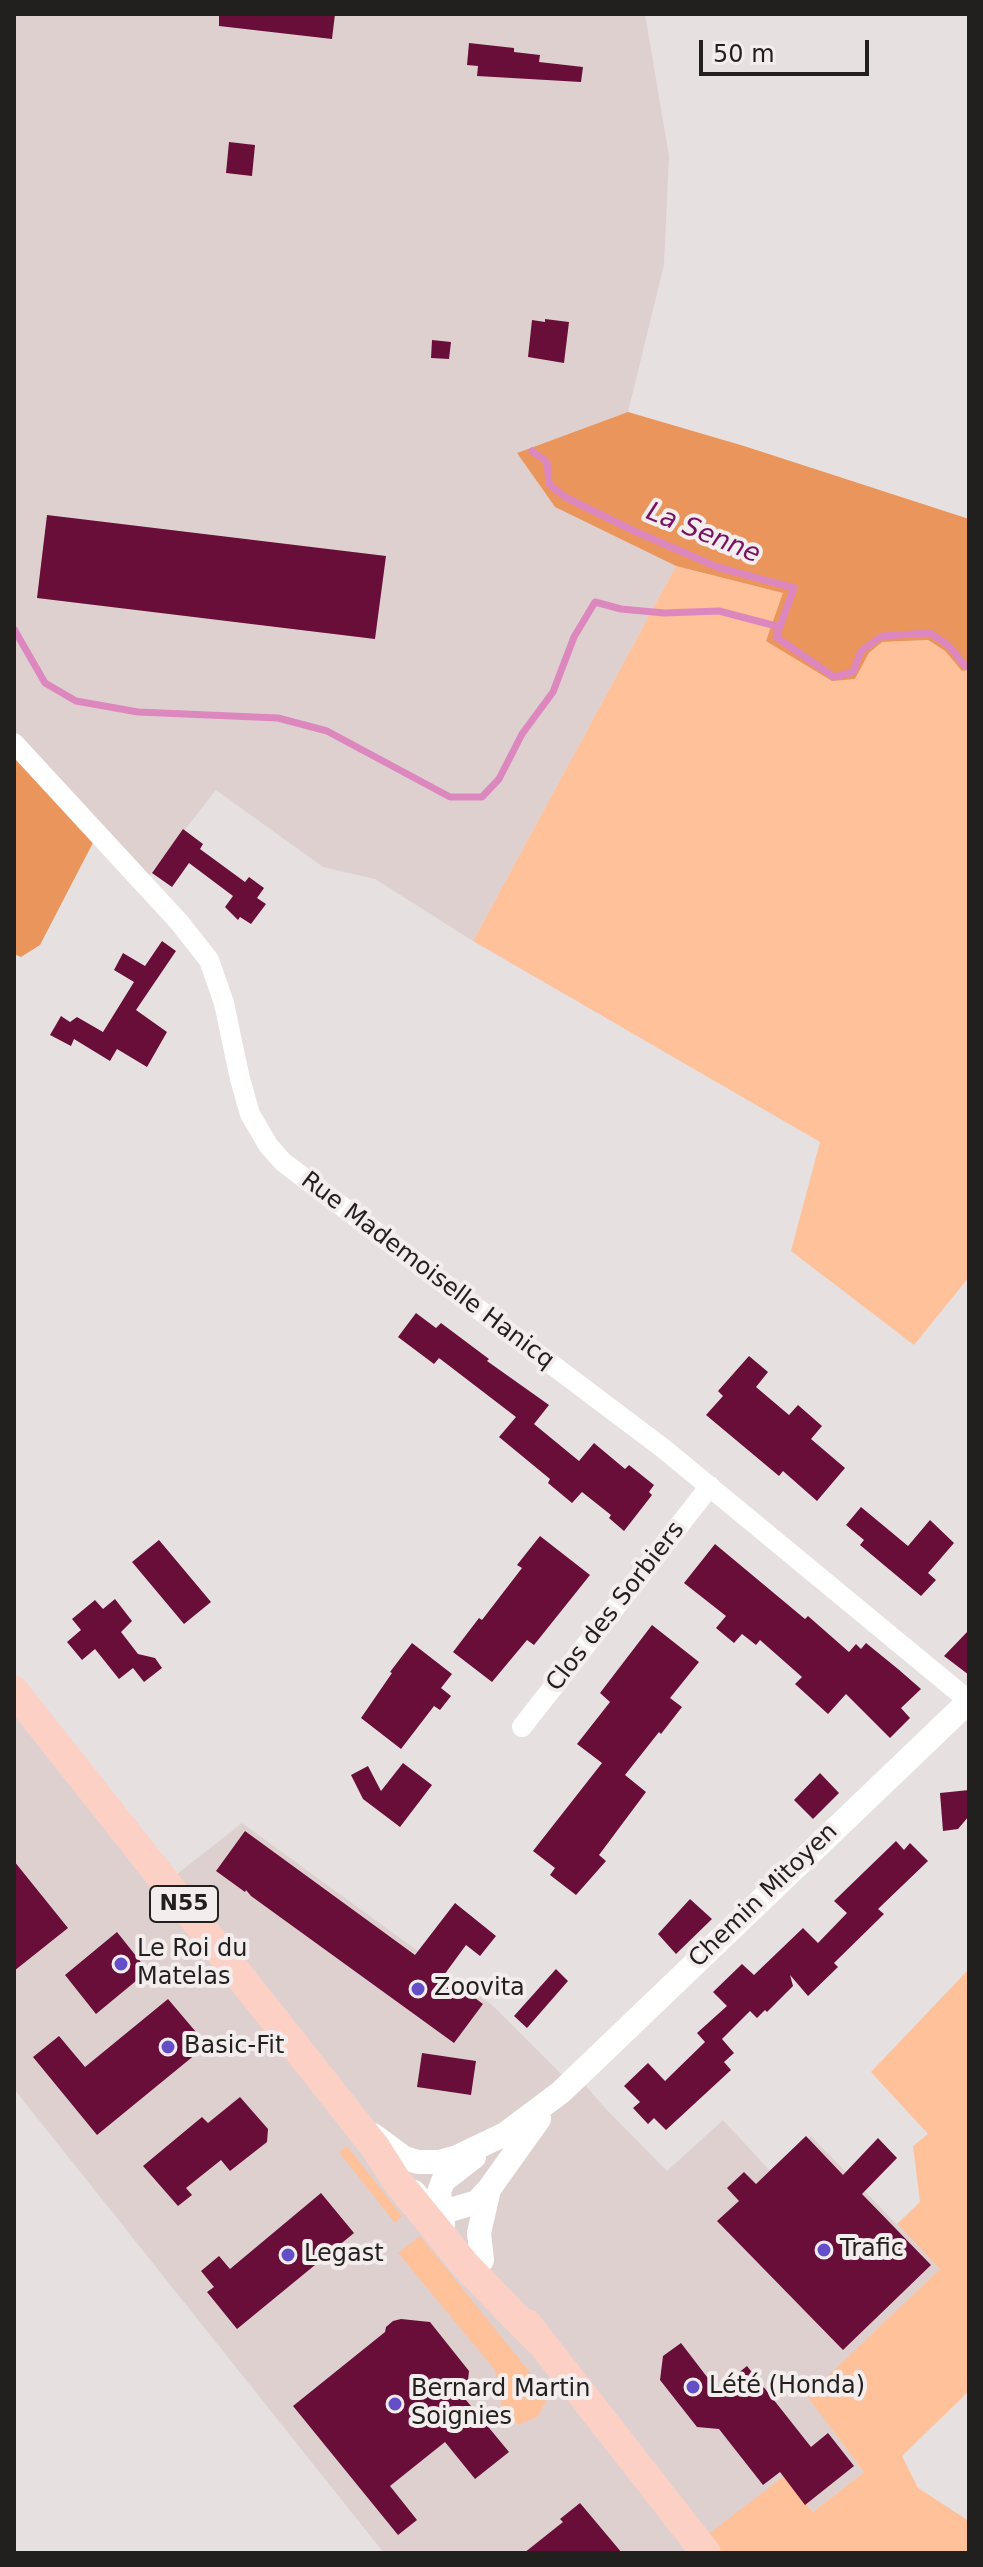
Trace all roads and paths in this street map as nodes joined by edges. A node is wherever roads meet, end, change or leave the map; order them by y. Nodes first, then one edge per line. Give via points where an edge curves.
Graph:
1 (14, 743) edge
2 (710, 1486) junction
3 (14, 1691) edge
4 (968, 1701) edge
5 (522, 1727) dead end
6 (561, 2092) junction
7 (351, 2119) junction
8 (505, 2134) junction
9 (375, 2147) junction
10 (489, 2189) junction
11 (439, 2208) junction
12 (474, 2263) junction
13 (706, 2553) edge

1 - 2 street, Rue Mademoiselle Hanicq via 209,960 250,1114 283,1162
2 - 4 street, Rue Mademoiselle Hanicq
2 - 5 street, Clos des Sorbiers
3 - 7 main road, N55
4 - 6 street, Chemin Mitoyen
6 - 8 street
6 - 10 street
7 - 8 street via 404,2158 418,2162 457,2157
7 - 9 main road, N55
8 - 11 street via 443,2181
9 - 11 main road, N55 via 421,2185
9 - 12 main road, N55 via 396,2180
10 - 11 street via 477,2202
10 - 12 street
11 - 12 main road, N55
12 - 13 main road, N55

